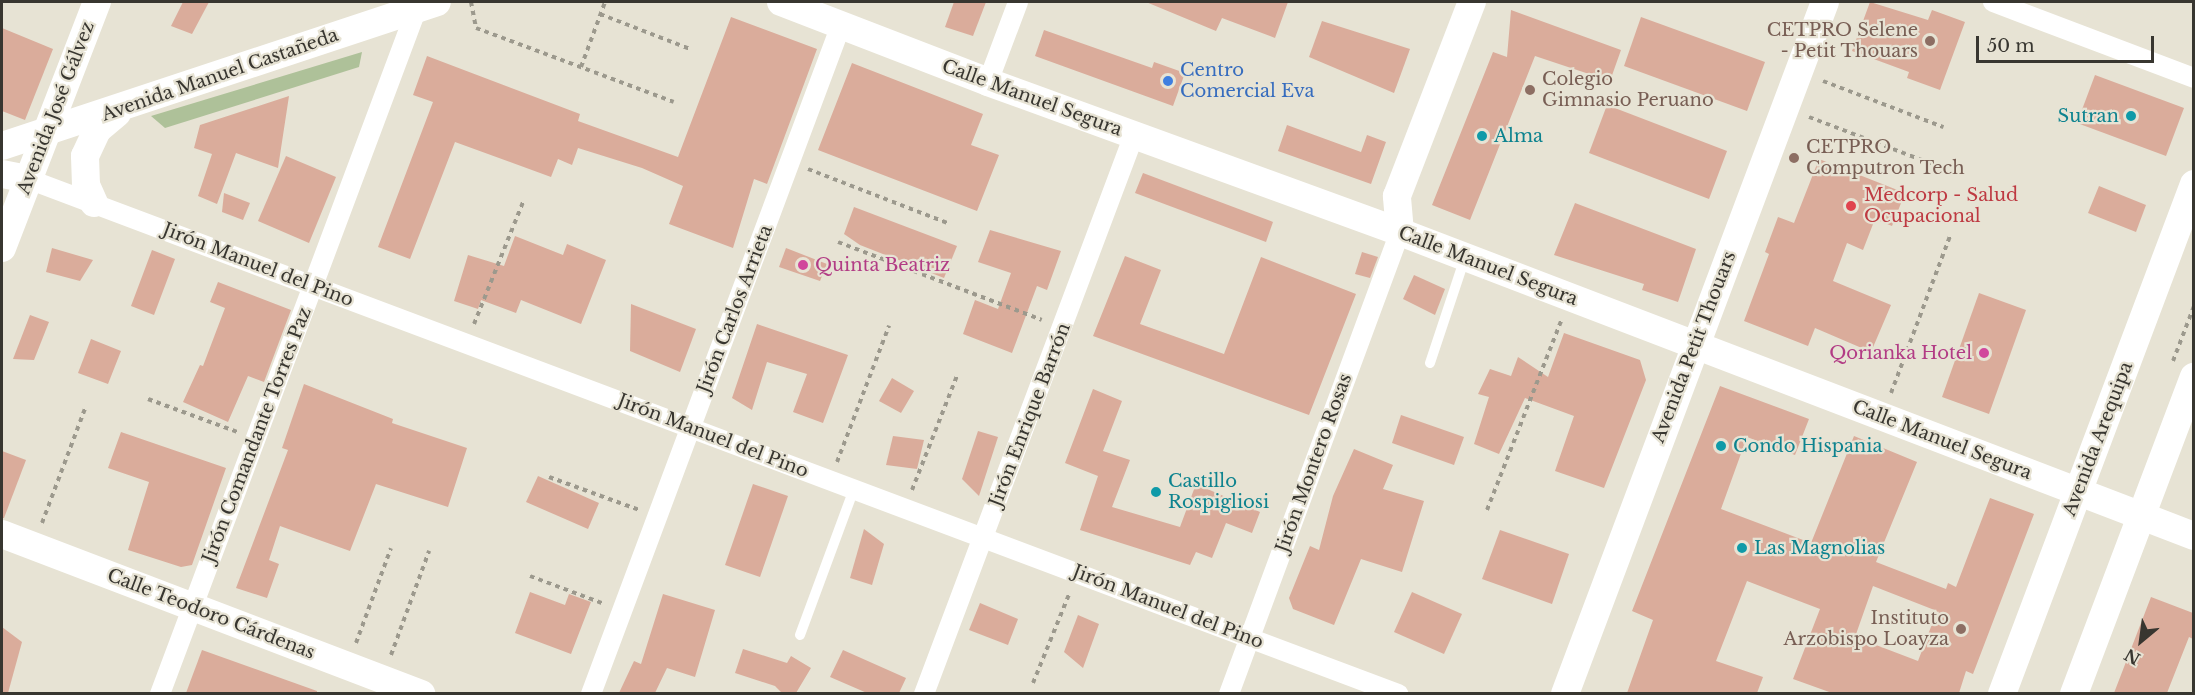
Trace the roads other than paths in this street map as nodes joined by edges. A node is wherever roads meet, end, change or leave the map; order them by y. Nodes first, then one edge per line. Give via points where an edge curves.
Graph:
1 (97, 2) edge
2 (781, 2) edge
3 (1018, 2) edge
4 (1472, 2) edge
5 (1825, 2) edge
6 (1993, 2) edge
7 (427, 5) edge
8 (841, 25) junction
9 (2193, 78) edge
10 (988, 82) junction
11 (129, 107) junction
12 (46, 134) junction
13 (1134, 135) junction
14 (2, 146) edge
15 (15, 176) edge
16 (2193, 184) edge
17 (94, 203) junction
18 (1400, 232) junction
19 (2, 248) edge
20 (1465, 258) junction
21 (314, 286) junction
22 (1695, 346) junction
23 (1430, 363) dead end
24 (2193, 377) edge
25 (690, 428) junction
26 (854, 489) junction
27 (2078, 492) junction
28 (2141, 516) junction
29 (2, 534) edge
30 (2193, 536) edge
31 (984, 538) junction
32 (191, 606) junction
33 (800, 635) dead end
34 (1249, 638) junction
35 (160, 693) edge
36 (421, 693) edge
37 (591, 693) edge
38 (924, 693) edge
39 (1228, 693) edge
40 (1398, 693) edge
41 (1564, 693) edge
42 (2002, 693) edge
43 (2074, 693) edge

1 - 12 street, Avenida José Gálvez
2 - 8 street, Calle Manuel Segura
3 - 10 street
4 - 18 street via 1397,196
5 - 22 street, Avenida Petit Thouars
6 - 9 street
7 - 11 street, Avenida Manuel Castañeda
7 - 21 street, Jirón Comandante Torres Paz
8 - 10 street, Calle Manuel Segura
8 - 25 street, Jirón Carlos Arrieta
10 - 13 street, Calle Manuel Segura
11 - 12 street, Avenida Manuel Castañeda
11 - 17 street via 104,123 87,147 84,176
12 - 14 street, Avenida Manuel Castañeda
12 - 15 street, Avenida José Gálvez
13 - 18 street, Calle Manuel Segura
13 - 31 street, Jirón Enrique Barrón
15 - 17 street, Jirón Manuel del Pino
15 - 19 street, Avenida José Gálvez
16 - 27 street, Avenida Arequipa
17 - 21 street, Jirón Manuel del Pino
18 - 20 street, Calle Manuel Segura
18 - 34 street, Jirón Montero Rosas
20 - 22 street, Calle Manuel Segura
20 - 23 lane
21 - 25 street, Jirón Manuel del Pino
21 - 32 street, Jirón Comandante Torres Paz
22 - 27 street, Calle Manuel Segura
22 - 41 street, Avenida Petit Thouars
24 - 28 street
25 - 26 street, Jirón Manuel del Pino
25 - 37 street, Jirón Carlos Arrieta
26 - 31 street, Jirón Manuel del Pino
26 - 33 lane
27 - 28 street, Calle Manuel Segura
27 - 42 street, Avenida Arequipa
28 - 30 street, Calle Manuel Segura
28 - 43 street
29 - 32 street, Calle Teodoro Cárdenas
31 - 34 street, Jirón Manuel del Pino
31 - 38 street, Jirón Enrique Barrón
32 - 35 street, Jirón Comandante Torres Paz
32 - 36 street, Calle Teodoro Cárdenas
34 - 39 street, Jirón Montero Rosas
34 - 40 street, Jirón Manuel del Pino

